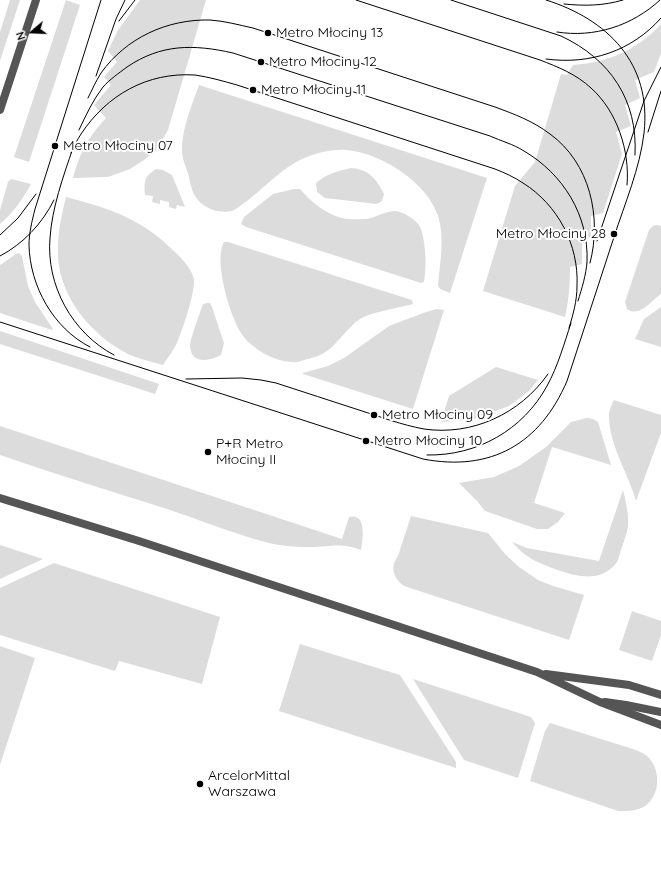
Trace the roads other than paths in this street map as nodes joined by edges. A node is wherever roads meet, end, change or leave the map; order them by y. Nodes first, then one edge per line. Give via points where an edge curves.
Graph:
1 (36, 0) edge
2 (0, 110) edge
3 (0, 498) edge
4 (537, 672) junction
5 (661, 695) edge
6 (600, 702) junction
7 (661, 712) edge
8 (661, 725) edge

1 - 2 street
3 - 4 street via 155,546
4 - 5 street via 629,685
4 - 6 street
6 - 7 street
6 - 8 street

